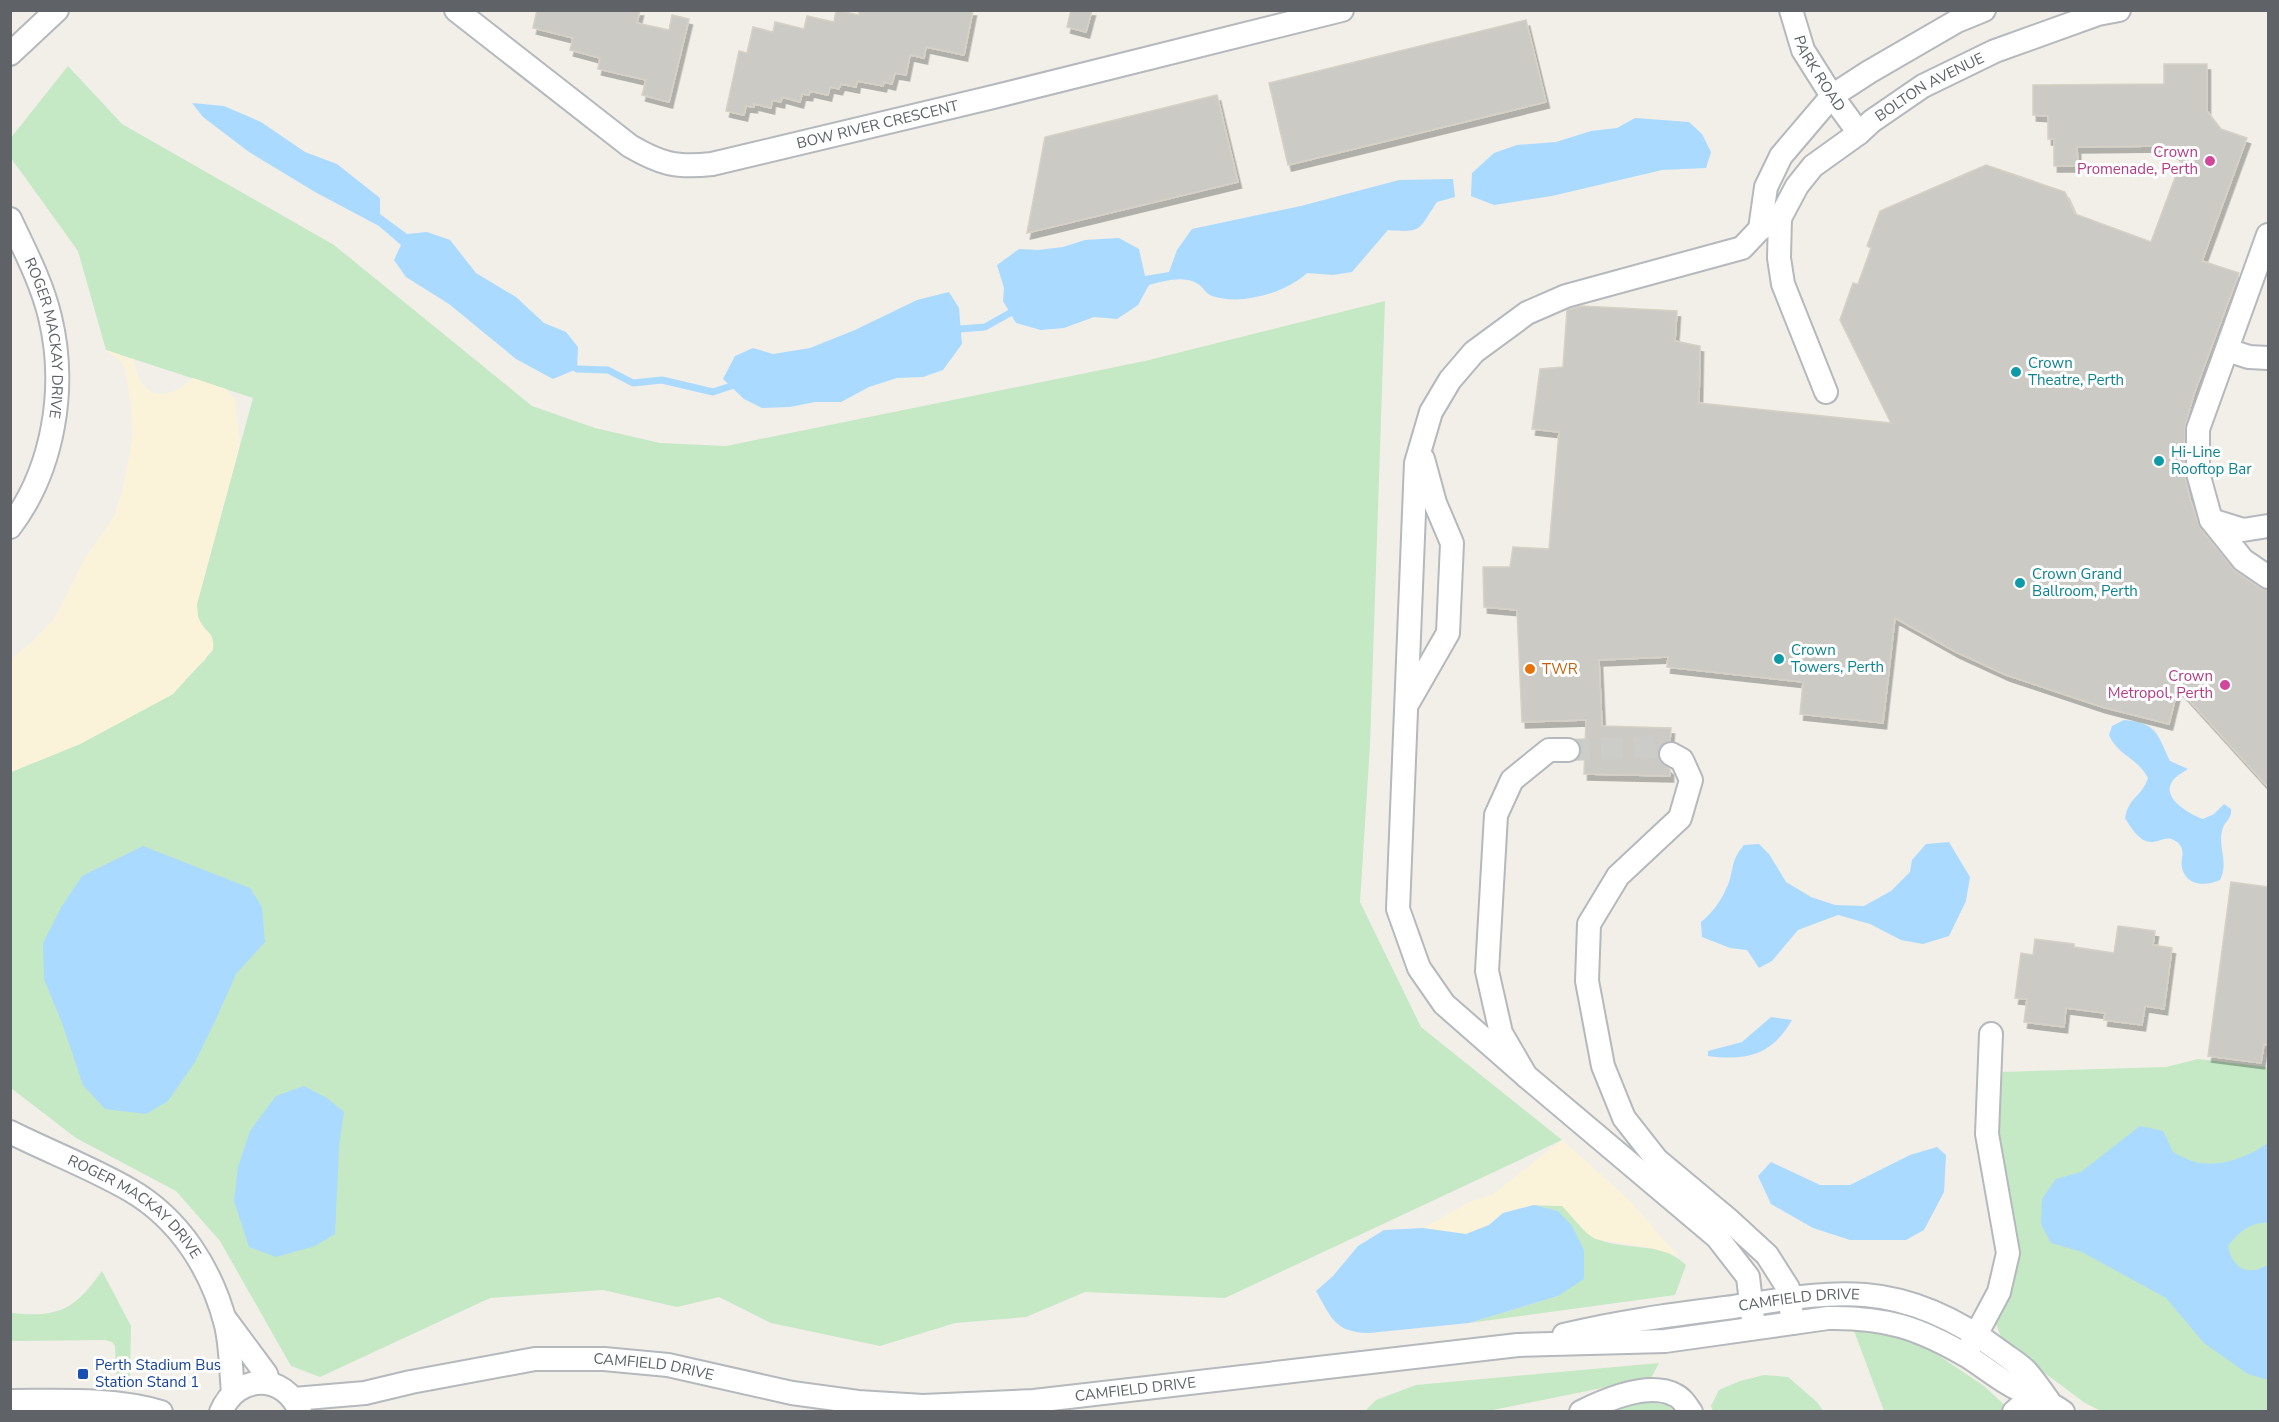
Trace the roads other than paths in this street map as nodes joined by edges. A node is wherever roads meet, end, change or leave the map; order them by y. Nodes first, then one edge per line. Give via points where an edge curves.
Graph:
1 (57, 10) edge
2 (456, 10) edge
3 (1342, 10) edge
4 (1791, 10) edge
5 (1984, 10) edge
6 (2119, 10) edge
7 (1310, 14) edge
8 (10, 54) edge
9 (1832, 96) junction
10 (1858, 133) junction
11 (10, 219) edge
12 (1770, 223) junction
13 (2268, 235) edge
14 (17, 242) edge
15 (2227, 350) junction
16 (2268, 358) edge
17 (1826, 392) dead end
18 (1421, 449) junction
19 (2211, 520) junction
20 (2268, 526) edge
21 (10, 527) edge
22 (2268, 577) edge
23 (1406, 705) junction
24 (1568, 750) tunnel mouth
25 (1671, 754) tunnel mouth
26 (1991, 1034) dead end
27 (1526, 1076) junction
28 (10, 1132) edge
29 (1790, 1299) junction
30 (1752, 1304) junction
31 (223, 1316) junction
32 (1793, 1323) junction
33 (1754, 1328) junction
34 (1976, 1333) junction
35 (1518, 1345) junction
36 (1965, 1355) junction
37 (269, 1383) junction
38 (365, 1393) junction
39 (10, 1401) edge
40 (297, 1405) edge
41 (222, 1406) edge
42 (2056, 1407) edge
43 (161, 1412) edge
44 (338, 1412) edge
45 (1581, 1412) edge
46 (1691, 1412) edge
47 (2014, 1412) edge

1 - 8 street
2 - 7 street, BOW RIVER CRESCENT via 630,146 668,165 687,167 959,105
3 - 7 street, BOW RIVER CRESCENT
4 - 9 street, PARK ROAD via 1803,50
5 - 9 street via 1957,21
6 - 10 street, BOLTON AVENUE via 2098,14 1959,67 1923,86
9 - 10 street, PARK ROAD
9 - 12 street via 1790,143 1773,170 1766,188
10 - 12 street, BOLTON AVENUE via 1813,166
11 - 14 street, ROGER MACKAY DRIVE
12 - 17 street, BOLTON AVENUE via 1783,284
12 - 18 street via 1742,248 1566,296 1527,313 1474,352 1450,380 1431,412
13 - 15 street
14 - 21 street, ROGER MACKAY DRIVE via 40,283 50,316 57,357 56,399 50,440 40,471
15 - 16 street
15 - 19 street via 2198,429 2198,473
18 - 23 street via 1416,463
18 - 23 street via 1435,503 1452,543 1448,633
19 - 20 street via 2243,530
19 - 22 street via 2243,560
23 - 27 street via 1398,909 1419,968 1444,1004
24 - 27 street via 1549,750 1512,780 1496,815 1487,970 1501,1033
25 - 29 street via 1682,760 1691,780 1680,818 1618,876 1589,924 1587,981 1603,1065 1624,1118 1657,1160 1767,1256 1788,1288
26 - 34 street via 1986,1134 2008,1253 1998,1292
27 - 30 street via 1717,1238 1748,1277
28 - 31 street, ROGER MACKAY DRIVE via 130,1190 157,1209 200,1259
29 - 30 street, CAMFIELD DRIVE
29 - 32 street
29 - 34 street, CAMFIELD DRIVE via 1864,1295 1895,1300
30 - 33 street
30 - 35 street, CAMFIELD DRIVE via 1611,1323
31 - 37 street
31 - 41 street via 226,1326
32 - 33 street, CAMFIELD DRIVE
32 - 36 street, CAMFIELD DRIVE via 1828,1318 1881,1320 1931,1335
33 - 35 street, CAMFIELD DRIVE via 1665,1341
34 - 36 street
34 - 42 street, CAMFIELD DRIVE via 2025,1370
35 - 38 street, CAMFIELD DRIVE via 1034,1401 964,1405 858,1402 792,1393 668,1365 604,1359 535,1359
36 - 42 street, CAMFIELD DRIVE via 2013,1386
37 - 40 street via 288,1392
37 - 41 street via 250,1384
38 - 40 street
38 - 44 street
39 - 43 street via 97,1401 135,1404
42 - 47 street via 2022,1405
45 - 46 street via 1605,1400 1663,1391 1683,1400

